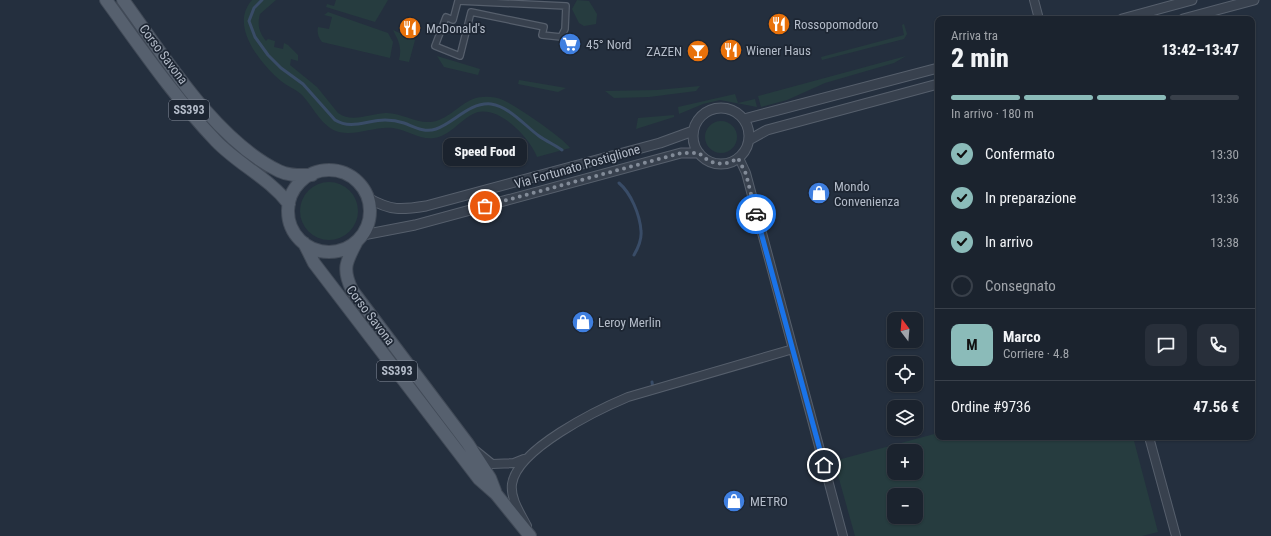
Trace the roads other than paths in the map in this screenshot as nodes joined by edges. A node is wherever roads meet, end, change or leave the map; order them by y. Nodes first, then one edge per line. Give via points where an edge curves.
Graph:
1 (106, 0) edge
2 (123, 0) edge
3 (1034, 0) edge
4 (1192, 0) edge
5 (1254, 0) edge
6 (1038, 16) edge
7 (1133, 16) edge
8 (1194, 16) edge
9 (435, 46) joint
10 (935, 69) edge
11 (935, 85) edge
12 (744, 119) junction
13 (693, 131) junction
14 (749, 140) junction
15 (699, 153) junction
16 (738, 158) junction
17 (312, 175) junction
18 (368, 198) junction
19 (289, 204) junction
20 (359, 239) junction
21 (304, 243) junction
22 (793, 349) junction
23 (1150, 440) edge
24 (468, 444) junction
25 (525, 459) junction
26 (496, 494) junction
27 (531, 536) edge
28 (843, 536) edge
29 (1176, 536) edge

1 - 19 main road, Corso Savona / SS393 via 199,123 238,160 274,186
2 - 17 main road, Corso Savona / SS393 via 192,93 228,132 249,151 279,171 293,175
3 - 6 street
4 - 7 street
5 - 8 street
9 - 9 street via 460,56 471,12 544,27 542,35 562,37 566,6 458,1 453,20 446,17
10 - 12 street
11 - 14 street via 767,130
12 - 13 street via 734,111 715,108 704,114
12 - 14 street
13 - 15 street via 693,139
13 - 18 street, Via Fortunato Postiglione via 630,151 426,206 402,210 380,205
14 - 16 street via 745,152
15 - 16 street via 714,163 724,164
15 - 20 street, Via Fortunato Postiglione via 681,153
16 - 22 street via 746,174
17 - 18 main road, Corso Savona / SS393 via 323,171 345,174 355,179
17 - 19 main road, Corso Savona / SS393 via 301,182 293,192
18 - 20 main road, Corso Savona / SS393 via 370,217
19 - 21 main road, Corso Savona / SS393 via 292,228
20 - 21 main road, Corso Savona / SS393 via 344,250 330,252 316,250
20 - 24 main road, Corso Savona / SS393 via 347,261 346,271 352,290
21 - 26 main road, Corso Savona / SS393 via 314,263 376,345 480,479
22 - 25 street via 628,397 565,429
22 - 28 street
23 - 29 street
24 - 25 street via 492,464 514,463
24 - 26 main road, Corso Savona / SS393 via 490,478
25 - 27 street via 518,467 512,485 514,498
26 - 27 main road, Corso Savona / SS393

